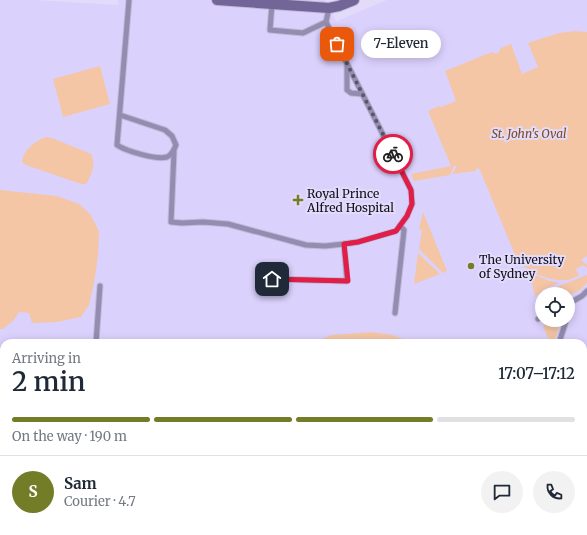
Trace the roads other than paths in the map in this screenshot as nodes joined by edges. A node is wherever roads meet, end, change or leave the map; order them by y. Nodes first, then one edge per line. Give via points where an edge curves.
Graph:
1 (129, 0) edge
2 (217, 0) edge
3 (354, 0) edge
4 (272, 4) junction
5 (329, 8) junction
6 (326, 22) junction
7 (347, 63) junction
8 (362, 94) junction
9 (120, 115) junction
10 (174, 152) junction
11 (400, 226) junction
12 (344, 244) junction
13 (272, 279) dead end
14 (100, 286) dead end
15 (587, 291) edge
16 (575, 300) edge
17 (395, 314) dead end
18 (564, 327) edge
19 (96, 339) edge
20 (560, 339) edge

1 - 9 lane
2 - 4 street
3 - 5 street
4 - 5 street
4 - 6 lane via 270,30 303,33
5 - 6 lane
6 - 7 lane
7 - 8 lane
7 - 8 lane via 347,90
8 - 11 lane via 411,190 412,204
9 - 10 lane via 165,130 174,140
9 - 10 lane via 117,146 158,157 167,157
10 - 12 lane via 171,222 228,224 306,245
11 - 12 lane via 396,231
11 - 17 lane via 404,230
12 - 13 lane via 348,281
14 - 19 lane
15 - 16 lane
18 - 20 lane

